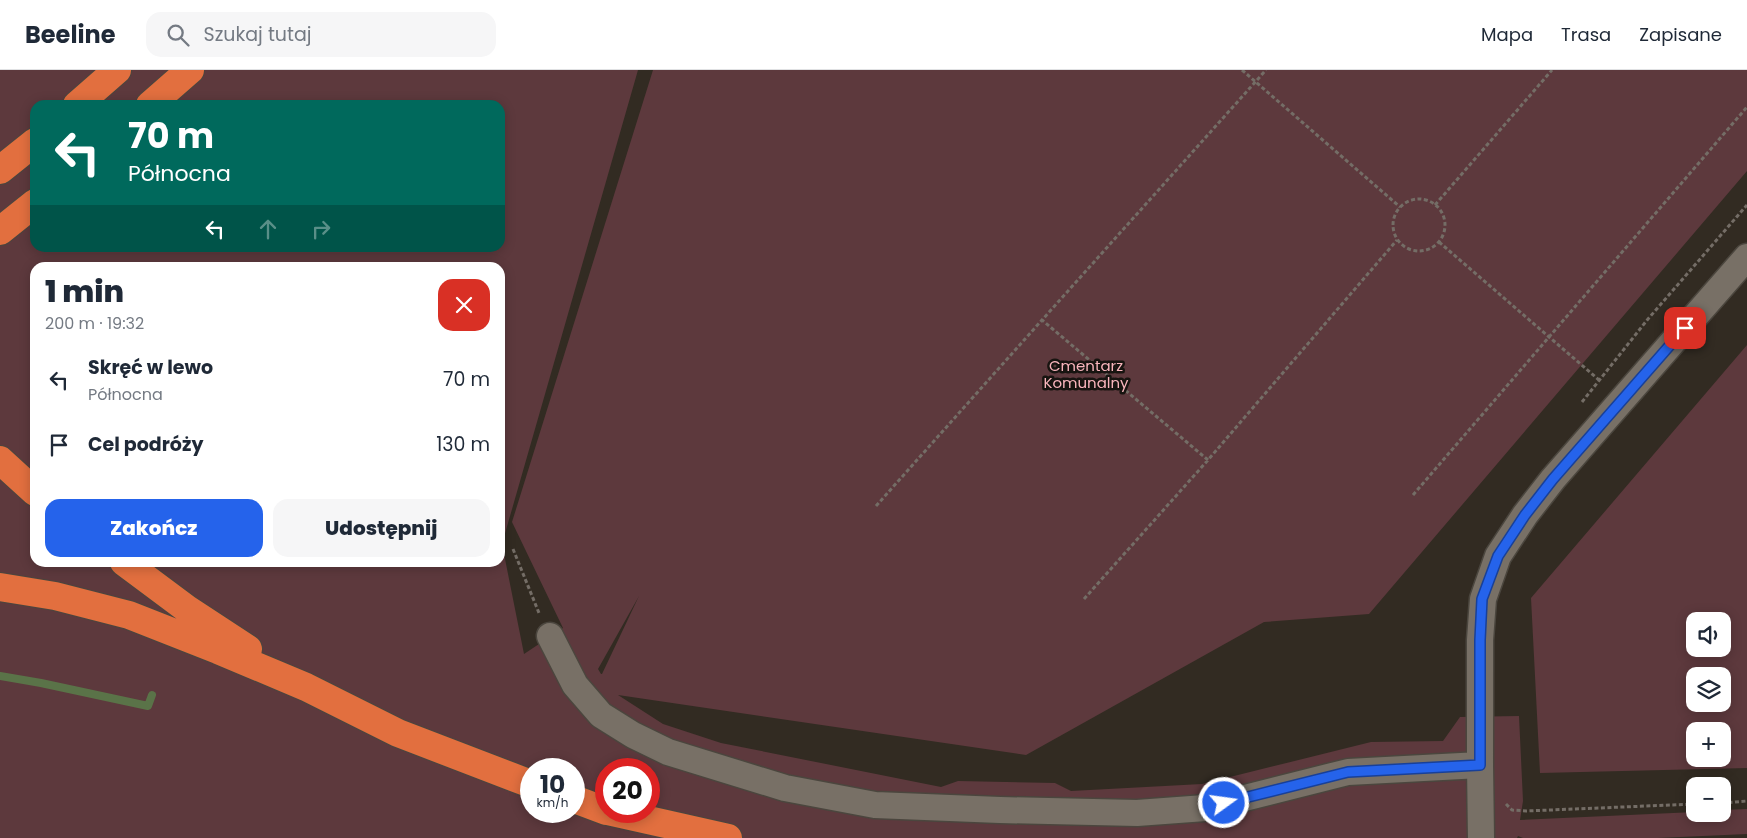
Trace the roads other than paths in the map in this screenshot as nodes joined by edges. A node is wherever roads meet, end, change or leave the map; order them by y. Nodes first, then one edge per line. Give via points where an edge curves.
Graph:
1 (117, 70) edge
2 (190, 70) edge
3 (83, 100) edge
4 (156, 100) edge
5 (30, 146) edge
6 (0, 170) edge
7 (30, 207) edge
8 (0, 231) edge
9 (1747, 257) edge
10 (0, 460) edge
11 (30, 487) edge
12 (131, 567) edge
13 (0, 586) edge
14 (550, 636) road end
15 (306, 687) junction
16 (1480, 765) junction
17 (520, 780) edge
18 (660, 823) edge
19 (728, 838) edge
20 (1482, 838) edge

1 - 3 highway
2 - 4 highway
5 - 6 highway
7 - 8 highway
9 - 16 street via 1553,479 1498,556 1482,599
10 - 11 highway
12 - 15 highway via 187,609
13 - 15 highway via 129,615
14 - 16 street via 574,685 601,715 633,735 668,752 785,788 874,805 1137,813 1205,808 1348,772
15 - 17 highway via 398,733
16 - 20 street
18 - 19 highway

